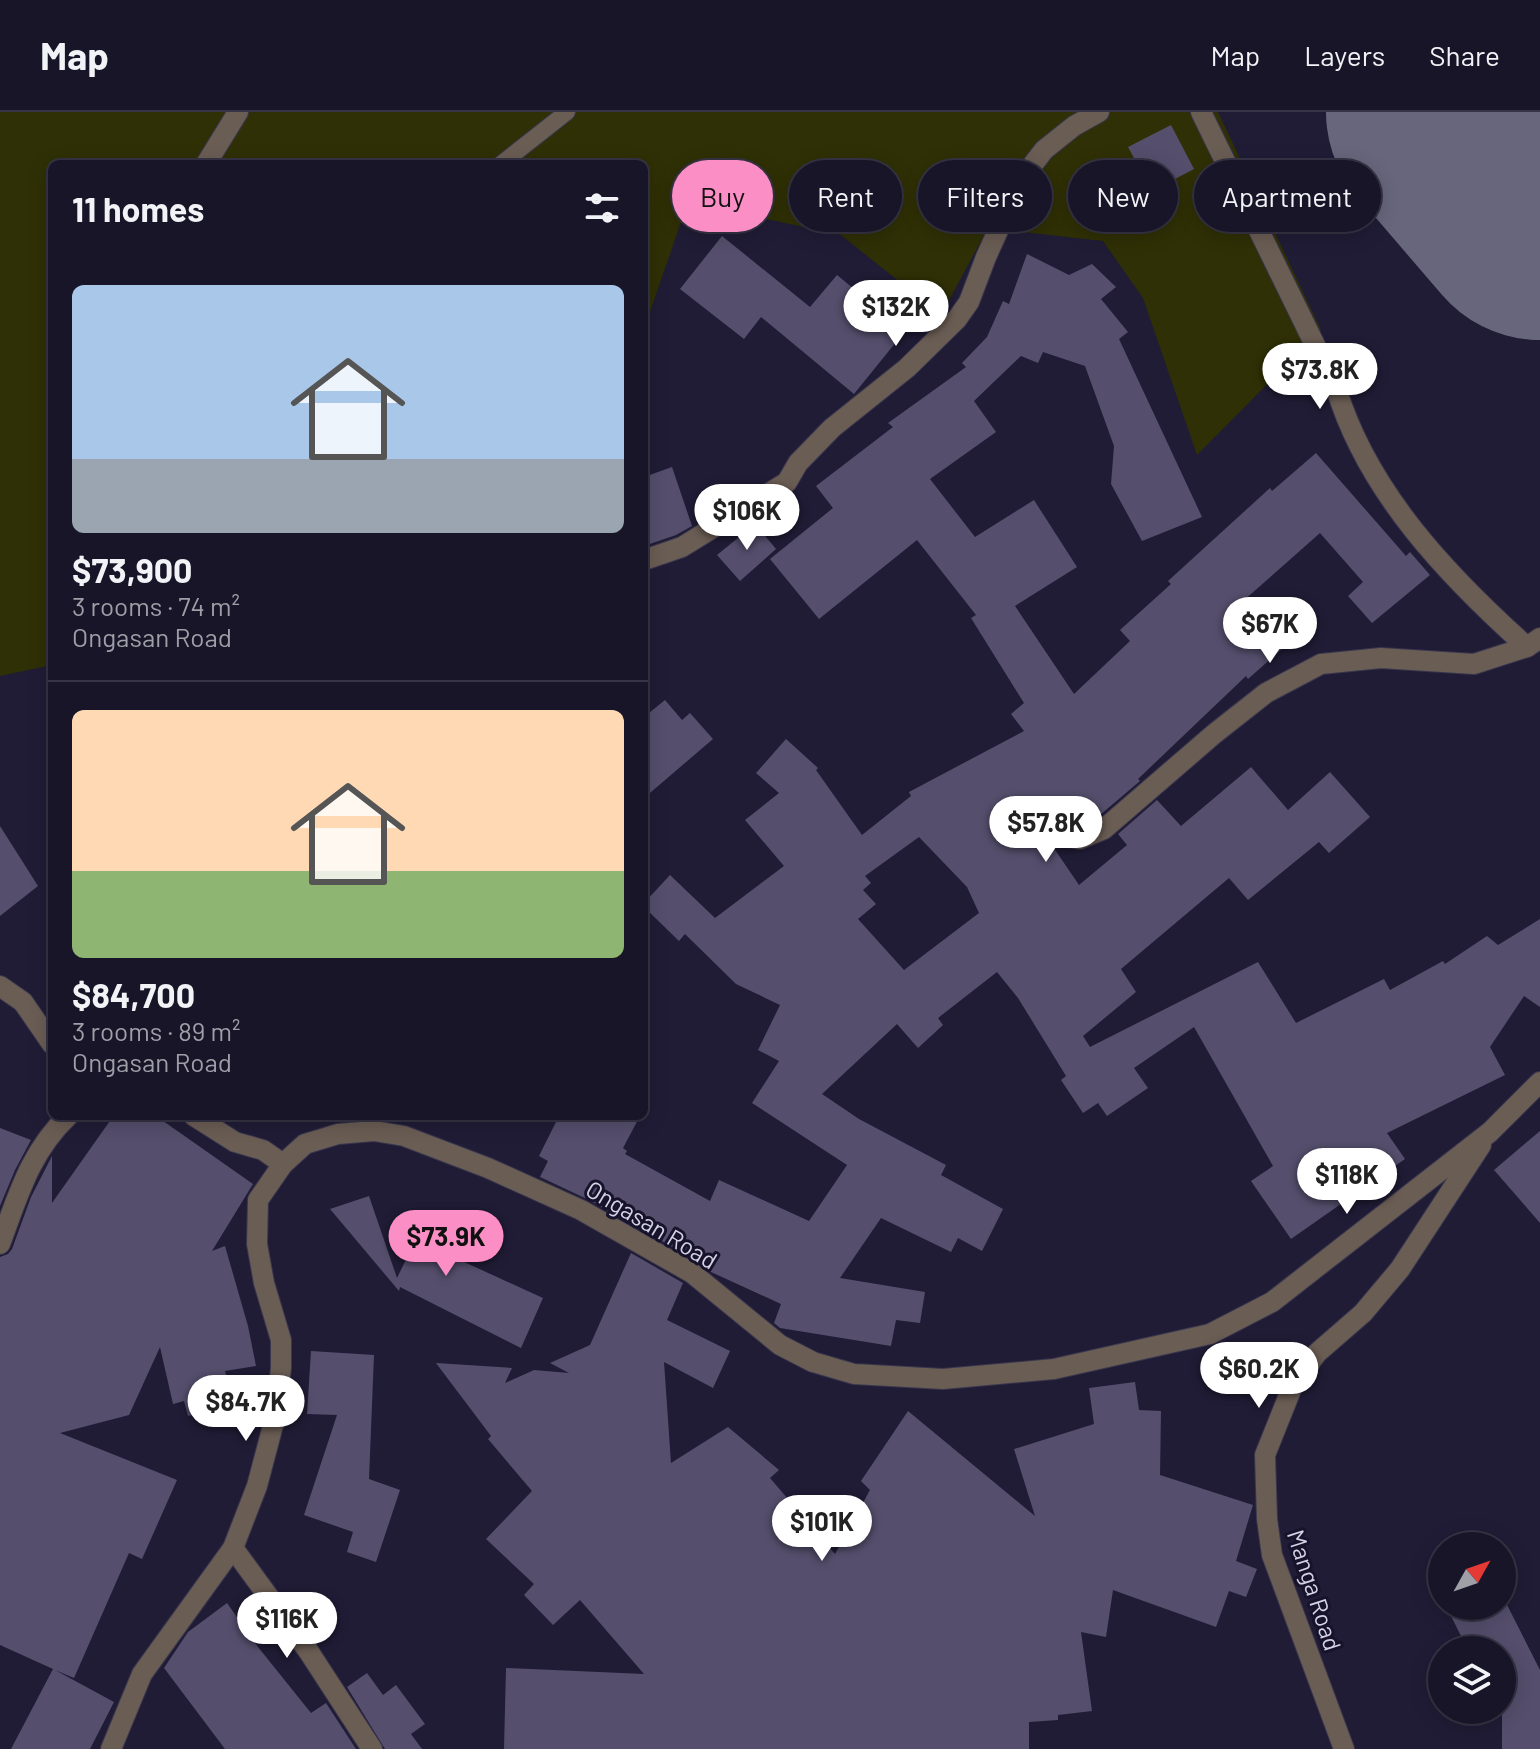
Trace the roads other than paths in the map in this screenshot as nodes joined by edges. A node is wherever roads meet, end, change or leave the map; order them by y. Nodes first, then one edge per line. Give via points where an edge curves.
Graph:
1 (238, 112) edge
2 (567, 112) edge
3 (1099, 112) edge
4 (1201, 112) edge
5 (208, 160) edge
6 (508, 160) edge
7 (648, 559) edge
8 (1534, 643) edge
9 (1061, 836) dead end
10 (0, 986) edge
11 (48, 1038) edge
12 (1540, 1082) edge
13 (64, 1120) edge
14 (200, 1120) edge
15 (1490, 1132) junction
16 (283, 1164) junction
17 (0, 1244) edge
18 (233, 1548) junction
19 (111, 1749) edge
20 (372, 1749) edge
21 (1344, 1749) edge

1 - 5 street
2 - 6 lane
3 - 7 street via 1044,150 1021,180 957,319 907,368 832,428 787,482 682,547
4 - 8 street via 1381,484 1426,547 1475,600
8 - 9 street via 1474,664 1381,658 1321,664 1266,693 1104,829 1080,839
10 - 11 street via 23,1002
12 - 15 street, Ongasan Road
13 - 17 street via 30,1164
14 - 16 street
15 - 16 street, Ongasan Road via 1272,1302 1210,1334 1054,1369 943,1379 854,1374 813,1362 780,1345 692,1273 581,1210 404,1136 374,1131 338,1134 305,1144
15 - 21 street, Manga Road via 1400,1269 1363,1313 1317,1353 1293,1385 1265,1455 1272,1555
16 - 18 street, Ongasan Road via 258,1200 257,1244 281,1340 276,1414
18 - 19 street, Ongasan Road via 142,1674
18 - 20 street

